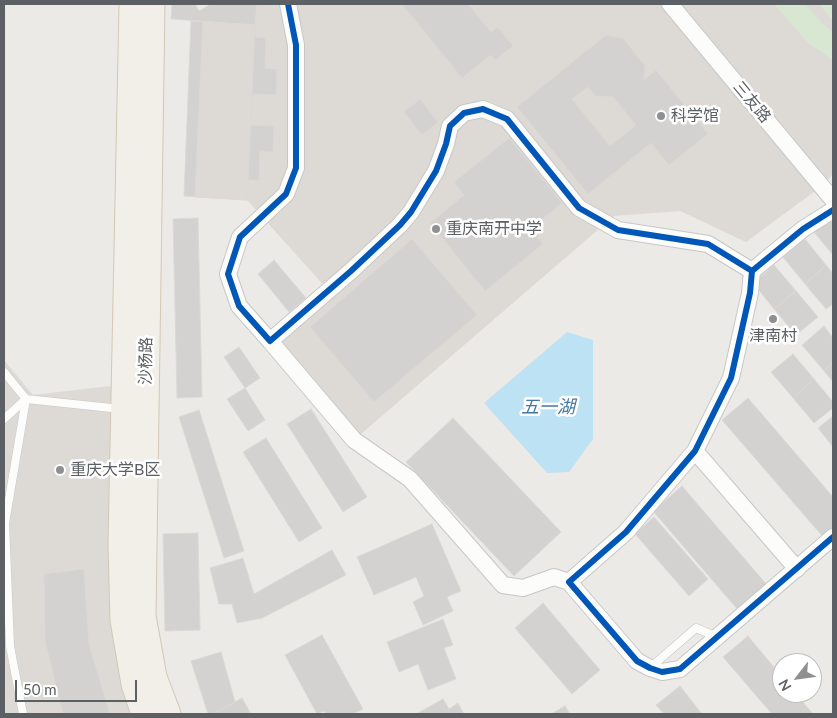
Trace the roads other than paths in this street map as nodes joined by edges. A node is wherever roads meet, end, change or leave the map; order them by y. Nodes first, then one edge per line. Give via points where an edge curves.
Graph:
1 (132, 4) edge
2 (152, 4) edge
3 (288, 4) edge
4 (670, 4) edge
5 (833, 200) edge
6 (833, 210) edge
7 (752, 271) junction
8 (270, 340) junction
9 (4, 372) edge
10 (26, 399) junction
11 (124, 409) junction
12 (4, 420) edge
13 (695, 451) junction
14 (833, 537) edge
15 (797, 569) junction
16 (570, 582) junction
17 (23, 714) edge
18 (144, 714) edge
19 (168, 714) edge

1 - 11 main road, 沙杨路
2 - 19 main road, 沙杨路 via 143,616 154,677
3 - 8 street via 296,45 296,168 286,194 240,237 228,274 239,306
4 - 5 street, 三友路
6 - 7 street via 803,229
7 - 8 street via 708,244 618,230 579,208 508,119 483,109 464,113 450,126 436,171 400,225
7 - 13 street via 731,378
8 - 16 street via 354,440 410,479 502,584 523,588 554,577
9 - 10 lane
10 - 11 lane
10 - 12 lane
10 - 17 lane via 5,523 10,646
11 - 18 main road, 沙杨路 via 123,620 134,684
13 - 15 street
13 - 16 street via 626,532
14 - 15 street
15 - 16 street via 680,669 662,672 637,661

